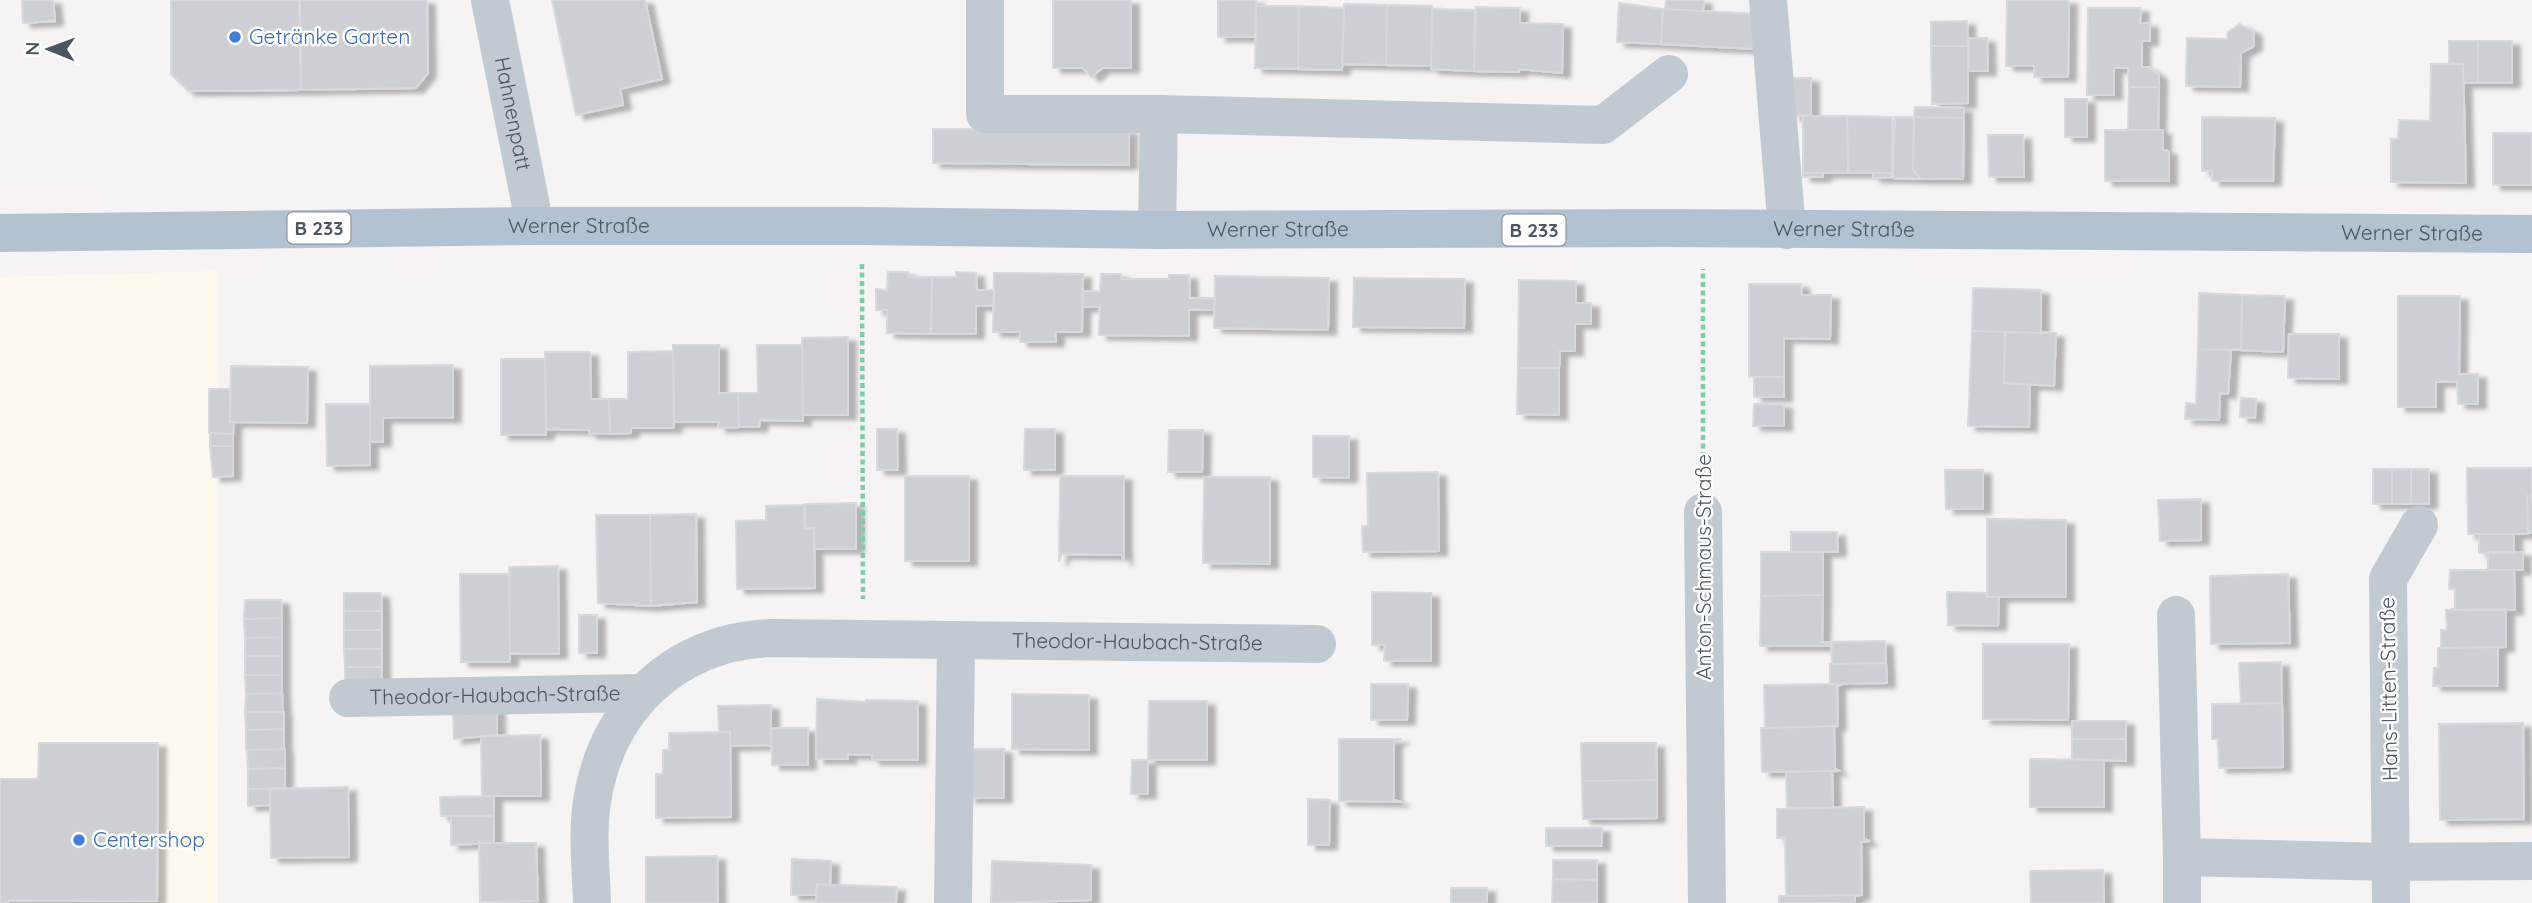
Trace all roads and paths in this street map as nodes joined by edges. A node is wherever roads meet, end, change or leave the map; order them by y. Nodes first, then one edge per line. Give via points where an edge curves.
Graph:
1 (490, 0) edge
2 (985, 0) edge
3 (1768, 0) edge
4 (1668, 74) dead end
5 (1159, 114) junction
6 (536, 226) junction
7 (862, 226) junction
8 (1157, 230) junction
9 (1703, 230) junction
10 (1787, 230) junction
11 (0, 233) edge
12 (2532, 234) edge
13 (1703, 512) joint
14 (2419, 525) dead end
15 (2176, 615) dead end
16 (863, 638) junction
17 (956, 640) junction
18 (1317, 644) dead end
19 (641, 693) junction
20 (348, 698) dead end
21 (2182, 857) junction
22 (2532, 861) edge
23 (2390, 862) junction
24 (592, 903) edge
25 (954, 903) edge
26 (1707, 903) edge
27 (2182, 903) edge
28 (2391, 903) edge

1 - 6 street, Hahnenpatt
2 - 5 street via 985,114
3 - 10 street
4 - 5 street via 1603,125
5 - 8 street
6 - 7 main road, Werner Straße / B 233
6 - 11 main road, Werner Straße / B 233
7 - 8 main road, Werner Straße / B 233
7 - 16 path
8 - 9 main road, Werner Straße / B 233
9 - 10 main road, Werner Straße / B 233
9 - 13 path, Anton-Schmaus-Straße
10 - 12 main road, Werner Straße / B 233
13 - 26 street, Anton-Schmaus-Straße
14 - 23 street, Hans-Litten-Straße via 2388,579
15 - 21 street
16 - 17 street, Theodor-Haubach-Straße
16 - 19 street, Theodor-Haubach-Straße via 747,639 724,644 678,666
17 - 18 street, Theodor-Haubach-Straße
17 - 25 street
19 - 20 street, Theodor-Haubach-Straße
19 - 24 street, Theodor-Haubach-Straße via 620,724 599,772 590,823
21 - 23 street
21 - 27 street
22 - 23 street
23 - 28 street, Hans-Litten-Straße

